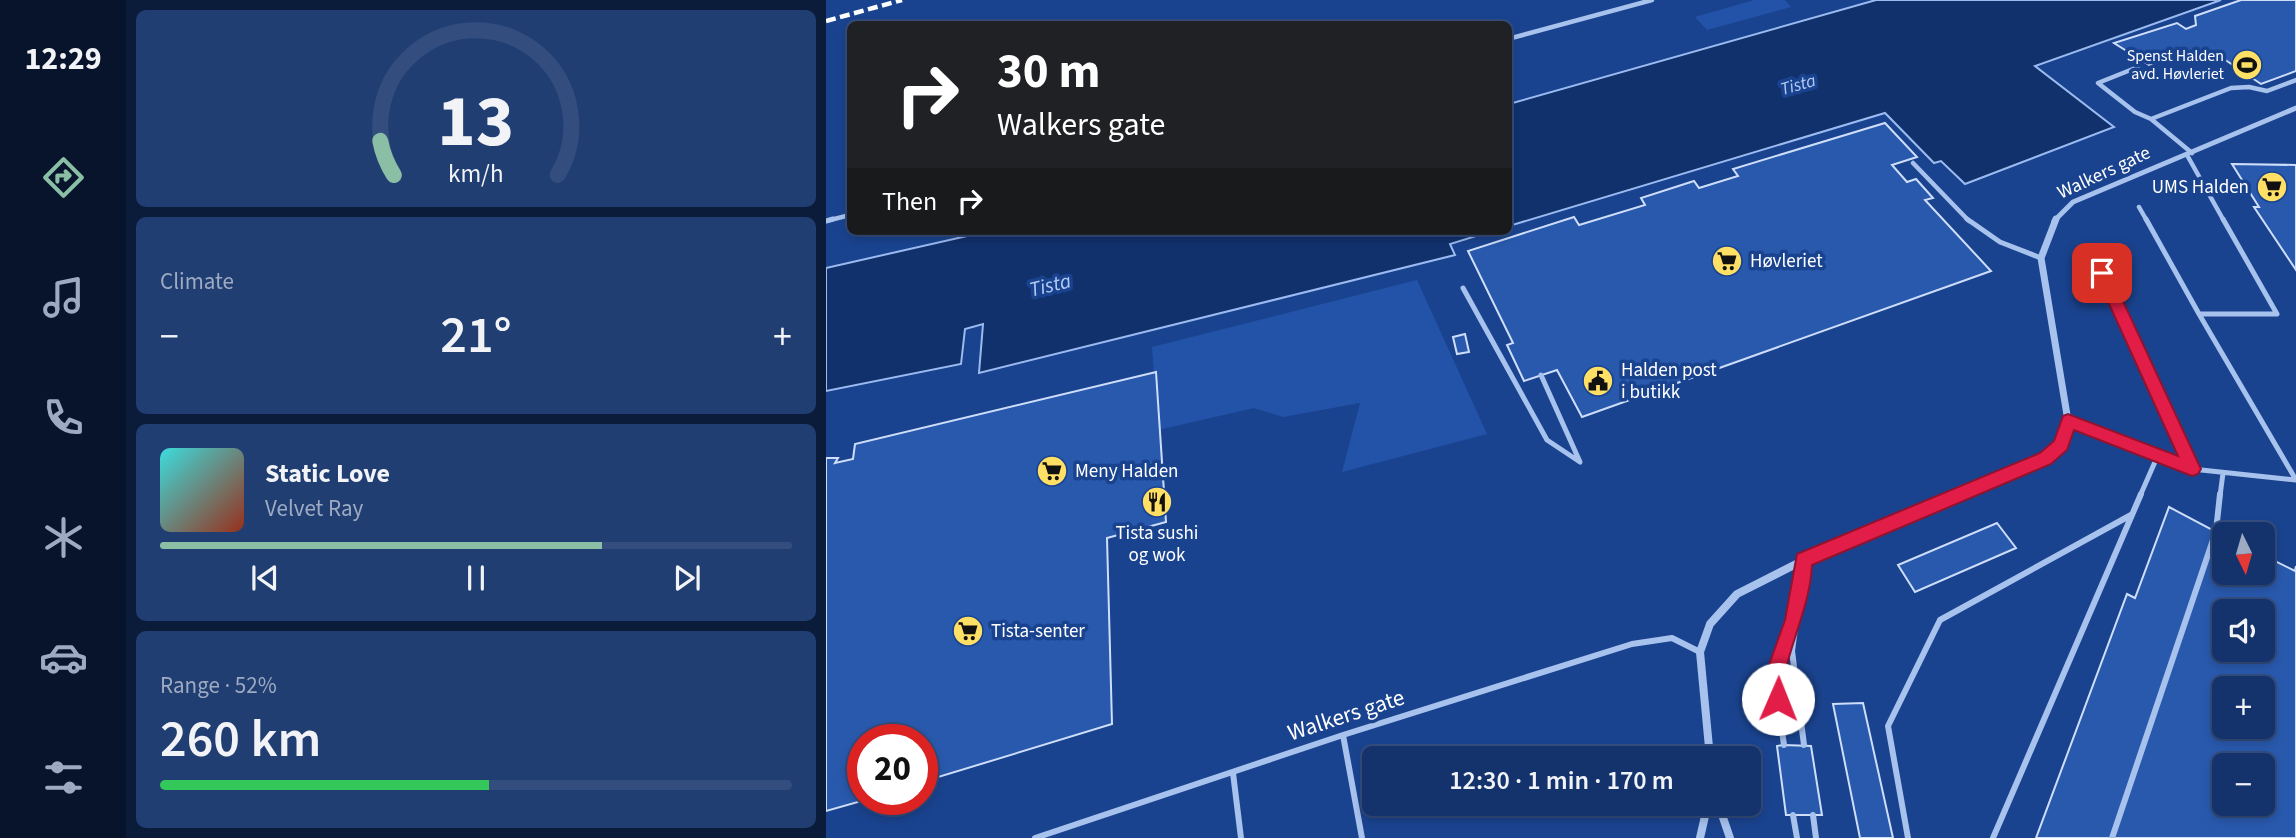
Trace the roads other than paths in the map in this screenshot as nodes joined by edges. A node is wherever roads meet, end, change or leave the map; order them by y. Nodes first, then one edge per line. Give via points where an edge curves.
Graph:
1 (1652, 0) edge
2 (1512, 38) edge
3 (2138, 67) dead end
4 (2296, 80) edge
5 (2296, 108) edge
6 (2151, 119) junction
7 (2189, 154) junction
8 (1913, 163) dead end
9 (2139, 207) dead end
10 (847, 216) edge
11 (826, 221) edge
12 (2091, 248) dead end
13 (2041, 258) junction
14 (1463, 288) dead end
15 (2199, 314) junction
16 (1541, 375) dead end
17 (2068, 421) junction
18 (2158, 455) junction
19 (2192, 469) junction
20 (2223, 473) junction
21 (2296, 480) edge
22 (2131, 515) junction
23 (1804, 560) junction
24 (1794, 620) junction
25 (1700, 652) junction
26 (1343, 734) junction
27 (1784, 745) dead end
28 (1709, 746) edge
29 (1804, 746) dead end
30 (1233, 773) junction
31 (1793, 815) dead end
32 (1813, 815) dead end
33 (1705, 816) edge
34 (1722, 816) edge
35 (1035, 838) edge
36 (1241, 838) edge
37 (1363, 838) edge
38 (1699, 838) edge
39 (1730, 838) edge
40 (1797, 838) edge
41 (1816, 838) edge
42 (1908, 838) edge
43 (1993, 838) edge
44 (2112, 838) edge

1 - 2 lane
3 - 6 lane via 2098,83
4 - 6 lane via 2267,91 2231,88
5 - 7 street, Walkers gate
6 - 7 lane
7 - 13 street, Walkers gate via 2073,202 2055,216
7 - 15 lane via 2277,314
8 - 13 lane via 1983,234
9 - 15 lane
10 - 11 lane
12 - 19 lane
13 - 17 street, Walkers gate
14 - 16 lane via 1546,440 1580,462
15 - 21 lane
17 - 18 lane
17 - 23 street via 2061,445 2045,458
18 - 19 lane
18 - 22 lane
19 - 20 lane
20 - 21 lane
20 - 44 lane via 2216,531
22 - 42 lane via 1940,620 1888,726
22 - 43 lane
23 - 24 lane
23 - 25 street via 1737,594 1710,624
24 - 27 lane via 1774,676
24 - 29 lane via 1793,680
25 - 26 lane, Walkers gate via 1672,638 1632,644
25 - 28 street
26 - 30 lane, Walkers gate
26 - 37 lane
30 - 35 lane, Walkers gate
30 - 36 lane
31 - 40 lane
32 - 41 lane
33 - 38 street
34 - 39 street

